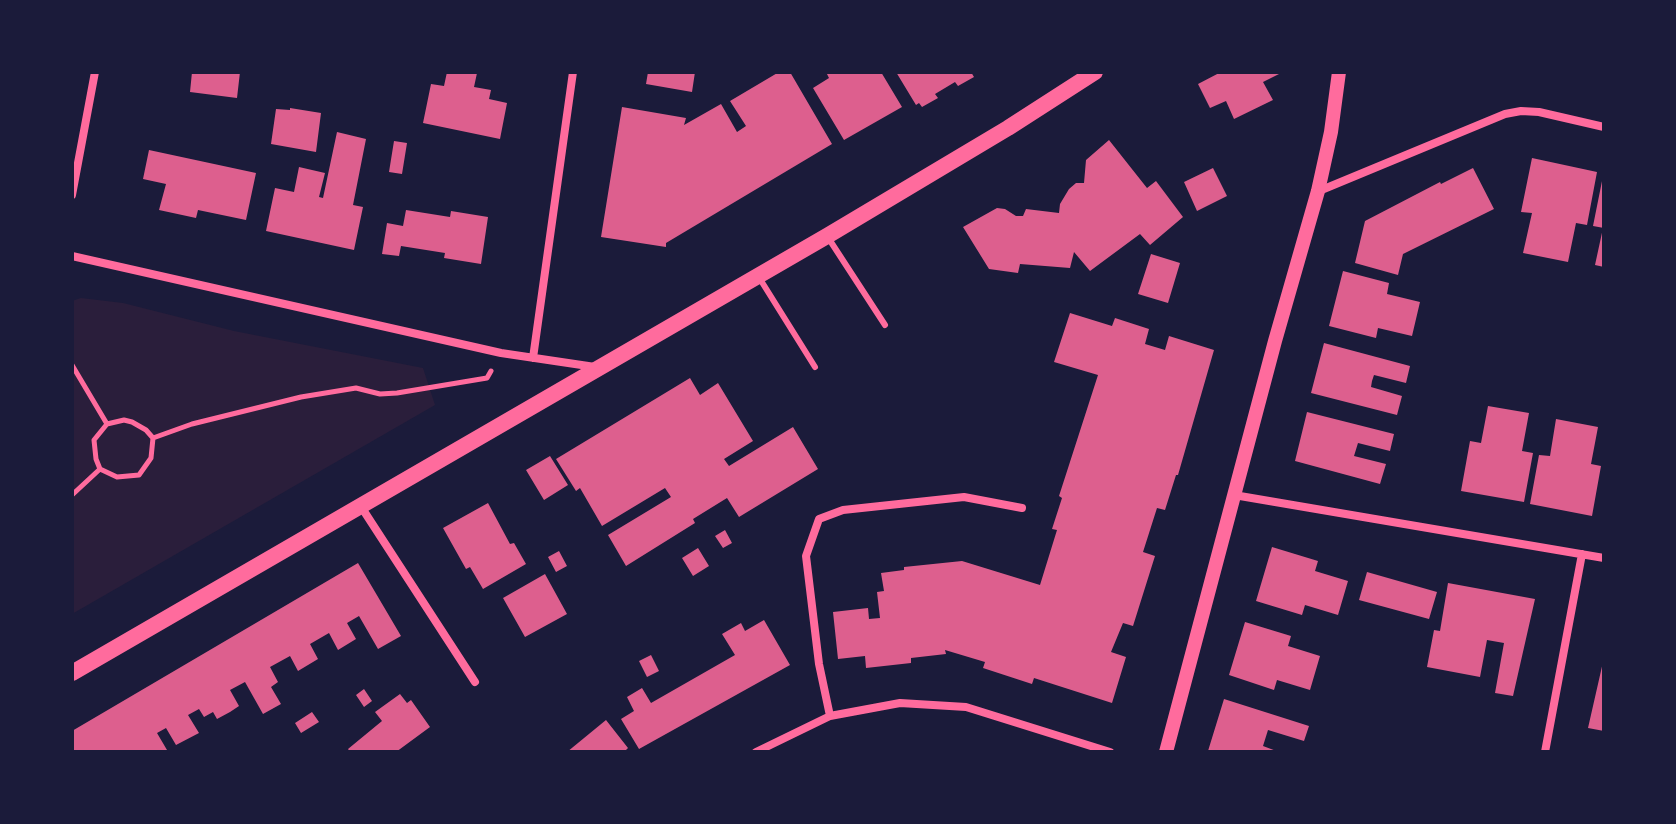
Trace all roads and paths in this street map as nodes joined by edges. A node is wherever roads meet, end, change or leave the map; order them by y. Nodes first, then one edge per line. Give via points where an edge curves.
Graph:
1 (95, 72) edge
2 (573, 72) edge
3 (1095, 72) edge
4 (1339, 72) edge
5 (1604, 127) edge
6 (1318, 191) junction
7 (72, 195) edge
8 (827, 236) junction
9 (72, 256) edge
10 (758, 275) junction
11 (885, 325) dead end
12 (501, 353) junction
13 (533, 358) junction
14 (72, 365) edge
15 (599, 367) junction
16 (815, 367) dead end
17 (107, 424) junction
18 (153, 438) junction
19 (100, 469) junction
20 (72, 495) edge
21 (1234, 495) junction
22 (360, 504) junction
23 (1022, 508) dead end
24 (1582, 554) junction
25 (1604, 558) edge
26 (72, 673) edge
27 (475, 682) dead end
28 (830, 716) junction
29 (756, 752) edge
30 (1110, 752) edge
31 (1166, 752) edge
32 (1545, 752) edge

1 - 7 street
2 - 13 street
3 - 8 main road
4 - 6 street
5 - 6 street via 1539,112 1505,114
6 - 21 street
8 - 10 main road
8 - 11 lane
9 - 12 street
10 - 15 main road
10 - 16 lane
12 - 13 street
12 - 18 path via 487,378 397,393 338,390
13 - 15 street
14 - 17 path
15 - 22 main road
17 - 18 path via 132,422
17 - 19 path via 94,440
18 - 19 path via 151,458 139,475 117,477
19 - 20 path
21 - 24 street
21 - 31 street
22 - 26 main road
22 - 27 street
23 - 28 street via 964,497 843,510 819,519 806,556
24 - 25 street
24 - 32 street
28 - 29 street
28 - 30 street via 900,703 966,707

